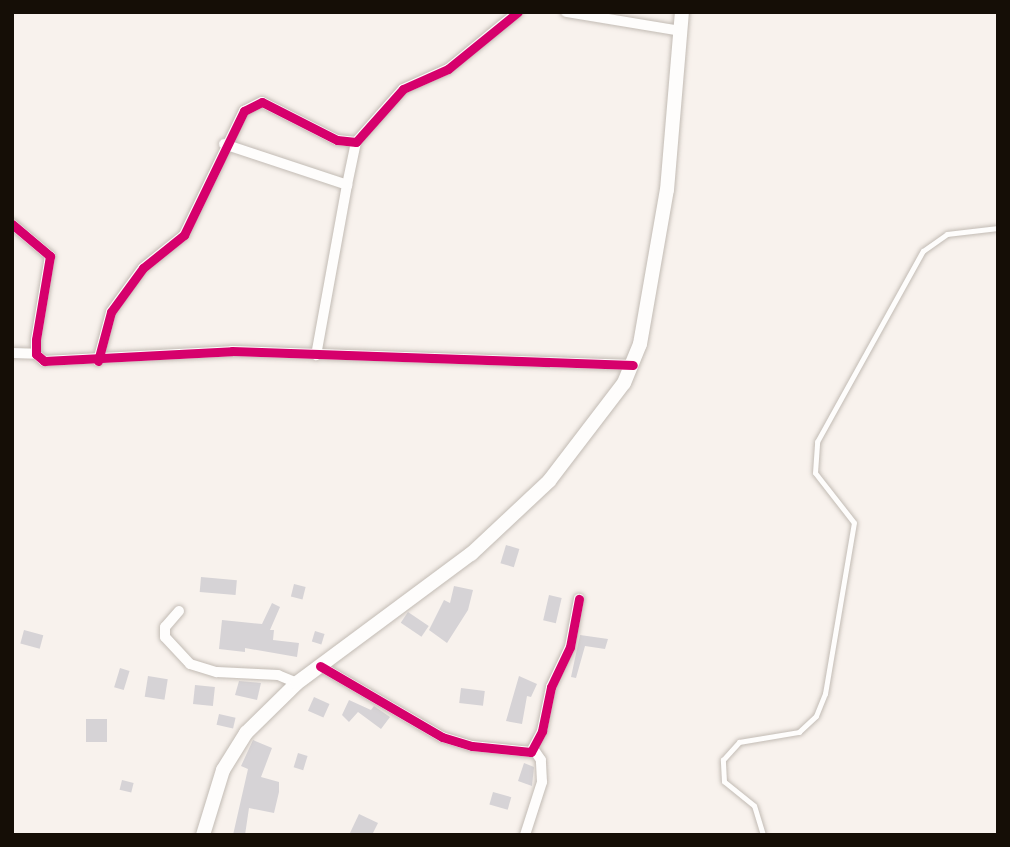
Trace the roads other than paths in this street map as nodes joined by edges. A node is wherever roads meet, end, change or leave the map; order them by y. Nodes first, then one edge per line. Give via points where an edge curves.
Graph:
1 (518, 12) edge
2 (566, 12) edge
3 (682, 12) edge
4 (681, 31) junction
5 (356, 142) junction
6 (225, 144) junction
7 (347, 185) junction
8 (12, 224) edge
9 (998, 228) edge
10 (12, 353) edge
11 (36, 354) junction
12 (316, 355) junction
13 (98, 361) junction
14 (633, 365) junction
15 (579, 599) dead end
16 (179, 611) dead end
17 (320, 666) junction
18 (297, 683) junction
19 (534, 750) junction
20 (203, 835) edge
21 (525, 835) edge
22 (763, 835) edge

1 - 5 street via 448,69 403,89
2 - 4 street
3 - 4 main road
4 - 14 main road via 667,190
5 - 6 street via 337,140 259,102 244,111
5 - 7 street
6 - 7 street
6 - 13 street via 184,235 143,268 111,312
7 - 12 street
8 - 11 street via 50,256
9 - 22 lane via 947,234 923,251 817,442 815,473 854,523 825,694 816,716 799,732 739,742 723,760 724,782 754,806
10 - 11 street
11 - 13 street via 54,363
12 - 13 street via 232,351
12 - 14 street
14 - 17 main road via 602,417 549,481 471,554
15 - 19 street via 570,647 551,687
16 - 18 street via 164,627 164,637 190,664 217,672 278,675
17 - 18 main road
17 - 19 street via 366,697 442,737 507,751
18 - 20 main road via 230,755
19 - 21 street via 541,760 542,782

